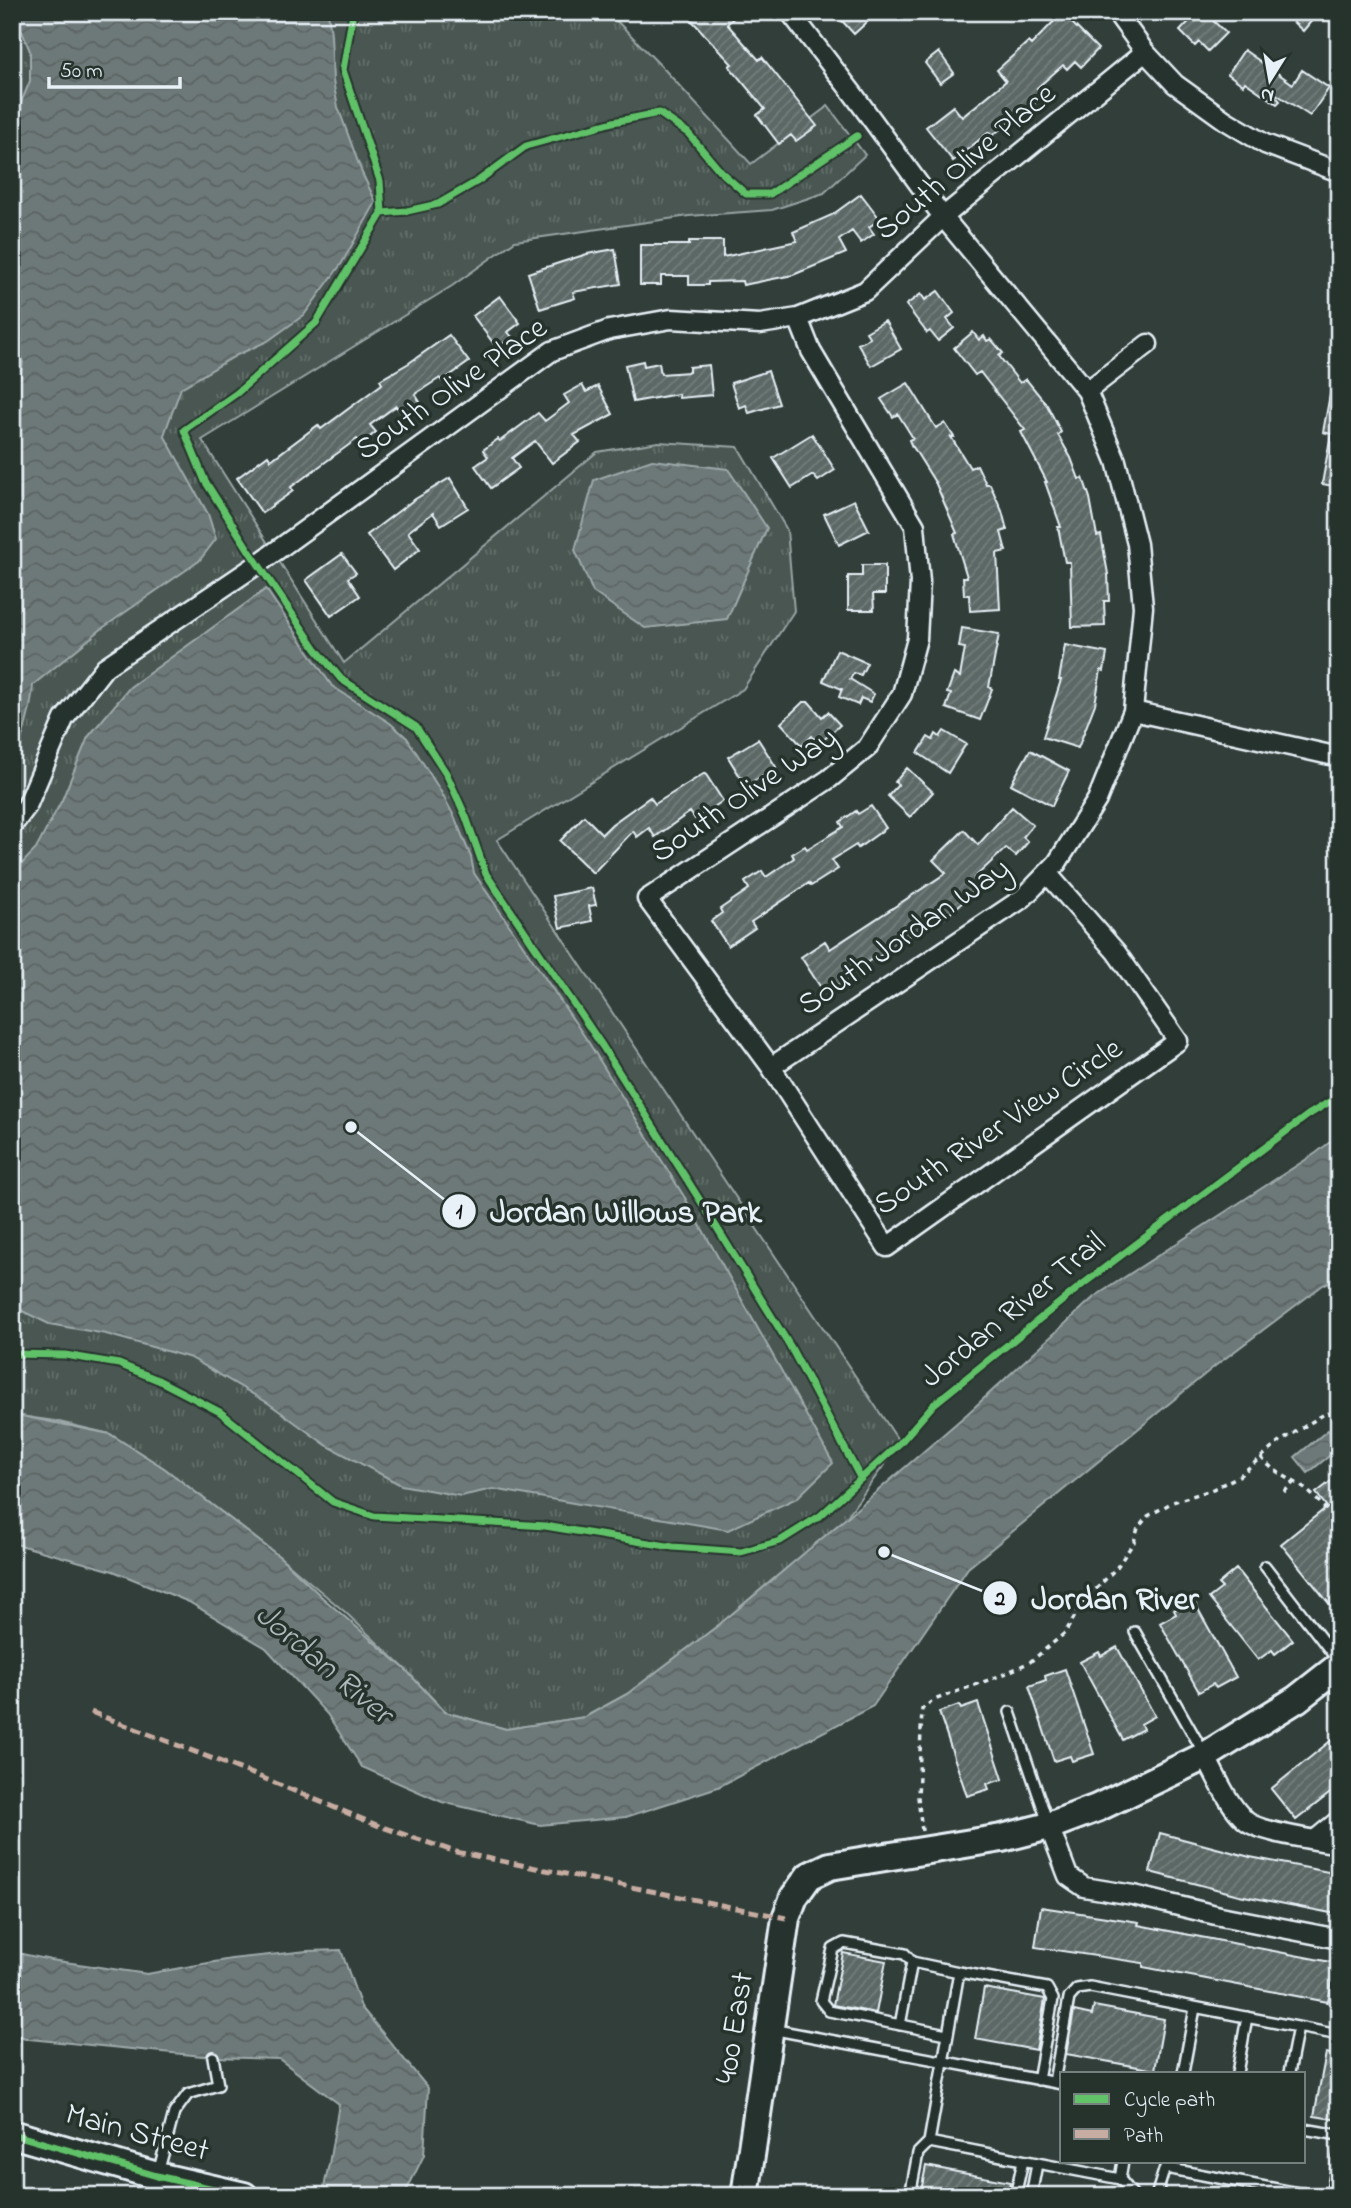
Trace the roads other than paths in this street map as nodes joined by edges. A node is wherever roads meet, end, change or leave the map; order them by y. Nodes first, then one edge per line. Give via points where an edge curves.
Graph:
1 (790, 12) edge
2 (1116, 12) edge
3 (1145, 52) junction
4 (1339, 172) edge
5 (943, 217) junction
6 (798, 318) junction
7 (1148, 344) dead end
8 (1087, 391) junction
9 (1133, 711) junction
10 (1339, 757) edge
11 (12, 826) edge
12 (1047, 873) junction
13 (647, 899) joint
14 (771, 1067) junction
15 (1265, 1566) dead end
16 (1135, 1632) dead end
17 (1339, 1664) edge
18 (1010, 1713) dead end
19 (1205, 1756) junction
20 (1339, 1820) edge
21 (1049, 1826) junction
22 (1316, 1839) junction
23 (1339, 1844) edge
24 (1339, 1938) edge
25 (912, 1962) junction
26 (958, 1972) junction
27 (1195, 2008) junction
28 (1247, 2017) junction
29 (900, 2025) junction
30 (1298, 2027) junction
31 (769, 2029) junction
32 (947, 2034) junction
33 (1339, 2035) edge
34 (213, 2057) dead end
35 (943, 2061) junction
36 (1183, 2072) edge
37 (1237, 2072) edge
38 (1289, 2072) edge
39 (1038, 2080) junction
40 (1058, 2083) edge
41 (1306, 2129) edge
42 (12, 2134) edge
43 (1339, 2135) edge
44 (929, 2142) junction
45 (1339, 2154) edge
46 (1023, 2161) junction
47 (1124, 2162) edge
48 (1037, 2164) junction
49 (1167, 2165) edge
50 (157, 2176) junction
51 (1120, 2179) junction
52 (244, 2196) edge
53 (745, 2196) edge
54 (910, 2196) edge
55 (1015, 2196) edge
56 (1031, 2196) edge
57 (1134, 2196) edge
58 (1156, 2196) edge
59 (1314, 2196) edge
60 (1331, 2196) edge

1 - 5 street, South Jordan Way
2 - 3 street
3 - 4 street via 1175,84 1224,120 1265,144
3 - 5 street, South Olive Place
5 - 6 street, South Olive Place via 864,291
5 - 8 street, South Jordan Way
6 - 11 street, South Olive Place via 760,324 671,319 609,330 552,351 258,564 105,667 64,719 27,806
6 - 13 street, South Olive Way via 811,351 915,526 920,582 917,639 902,695 867,748 829,779
7 - 8 street
8 - 9 street, South Jordan Way via 1116,461 1137,544 1143,607
9 - 10 street
9 - 12 street, South Jordan Way via 1097,800
12 - 14 street, South Jordan Way via 1023,898
12 - 14 street, South River View Circle via 1116,952 1178,1041 887,1247
13 - 14 street, South River View Circle
15 - 17 lane
16 - 19 lane
17 - 19 street via 1297,1699
18 - 21 lane
19 - 21 street
19 - 22 street via 1230,1803 1247,1822
20 - 22 street
21 - 24 street via 1068,1876 1084,1887
21 - 31 street, 400 East via 830,1866 809,1876 786,1918
22 - 23 street
25 - 26 lane
25 - 29 lane
25 - 29 lane via 905,1954 844,1943 833,1948 821,2001 829,2011
26 - 32 lane
26 - 39 lane via 1047,1988 1054,2000
27 - 28 lane
27 - 36 lane
27 - 40 lane via 1090,1987 1077,1989 1069,1998
28 - 30 lane
28 - 37 lane
29 - 32 lane
30 - 33 lane
30 - 38 lane
31 - 35 lane
31 - 53 street, 400 East
32 - 35 lane
34 - 50 lane via 218,2085 188,2094 174,2113
35 - 39 lane
35 - 44 lane
39 - 40 lane
41 - 43 lane
42 - 50 street, Main Street
44 - 46 lane
44 - 54 lane via 918,2153
45 - 60 lane
46 - 48 lane
46 - 55 lane
47 - 51 lane
48 - 51 lane
48 - 56 lane
49 - 58 lane
49 - 59 lane
50 - 52 street, Main Street
51 - 57 lane

